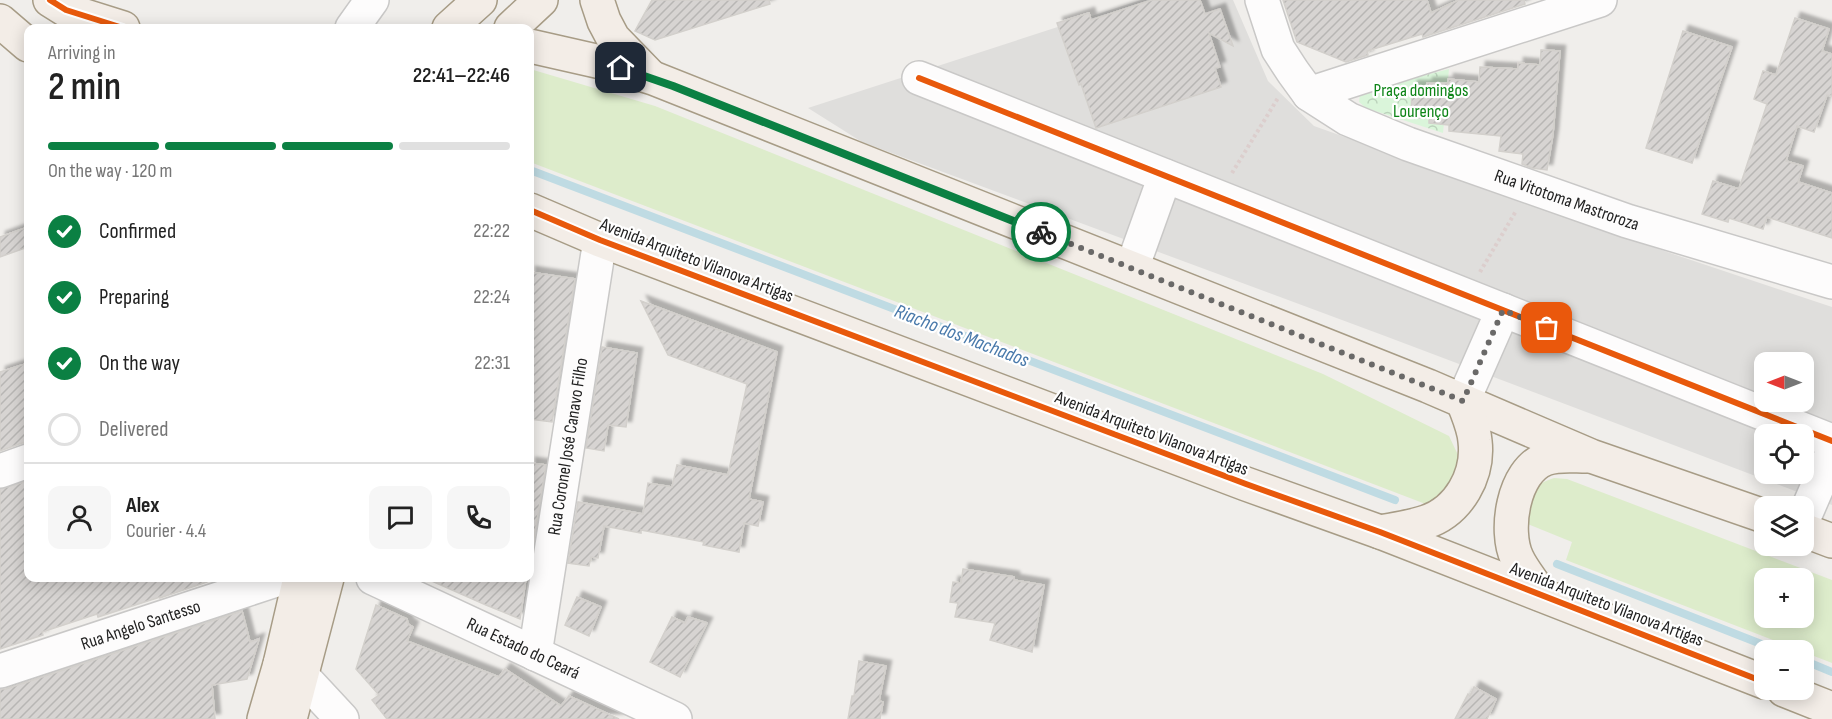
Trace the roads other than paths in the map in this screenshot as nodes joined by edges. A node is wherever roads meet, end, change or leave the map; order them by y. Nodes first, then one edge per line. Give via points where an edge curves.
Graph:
1 (50, 0) edge
2 (372, 0) edge
3 (480, 0) edge
4 (541, 0) edge
5 (597, 0) edge
6 (1262, 0) edge
7 (1600, 0) edge
8 (110, 24) edge
9 (355, 24) edge
10 (453, 24) edge
11 (515, 24) edge
12 (534, 47) edge
13 (653, 78) junction
14 (919, 78) dead end
15 (1301, 83) junction
16 (1165, 176) junction
17 (534, 212) edge
18 (600, 240) junction
19 (1132, 268) junction
20 (1832, 282) edge
21 (1503, 310) junction
22 (1463, 401) junction
23 (1832, 441) edge
24 (1832, 453) edge
25 (1591, 456) junction
26 (24, 462) edge
27 (0, 471) edge
28 (1813, 496) edge
29 (1754, 513) edge
30 (1380, 532) junction
31 (1814, 534) edge
32 (1832, 541) edge
33 (270, 582) edge
34 (300, 582) edge
35 (325, 582) edge
36 (382, 582) edge
37 (1540, 594) junction
38 (535, 654) junction
39 (291, 670) junction
40 (0, 671) edge
41 (1754, 678) edge
42 (1809, 700) edge
43 (1832, 709) edge
44 (264, 719) edge
45 (290, 719) edge
46 (342, 719) edge
47 (675, 719) edge

1 - 8 main road via 66,10
2 - 9 street
3 - 10 main road
4 - 11 main road
5 - 13 main road via 613,38
6 - 15 street via 1278,49
7 - 15 street
12 - 13 main road
13 - 19 main road
14 - 16 street
15 - 20 street, Rua Vitotoma Mastroroza via 1348,119 1408,144 1627,221
16 - 19 street
16 - 21 street
17 - 18 main road, Avenida Arquiteto Vilanova Artigas
18 - 30 main road, Avenida Arquiteto Vilanova Artigas
18 - 38 street, Rua Coronel José Canavo Filho
19 - 22 main road
21 - 22 street
21 - 23 street
22 - 25 main road
22 - 30 main road via 1475,441 1475,464 1462,495 1433,519
24 - 28 street
25 - 29 main road
25 - 37 main road via 1545,458 1525,474 1519,488 1513,507 1512,543
26 - 27 street
30 - 37 main road, Avenida Arquiteto Vilanova Artigas
31 - 32 main road
33 - 40 street, Rua Angelo Santesso
34 - 39 main road
35 - 39 main road
36 - 38 street, Rua Estado do Ceará
37 - 41 main road, Avenida Arquiteto Vilanova Artigas
38 - 47 street, Rua Estado do Ceará
39 - 44 main road
39 - 45 main road
39 - 46 street
42 - 43 main road

